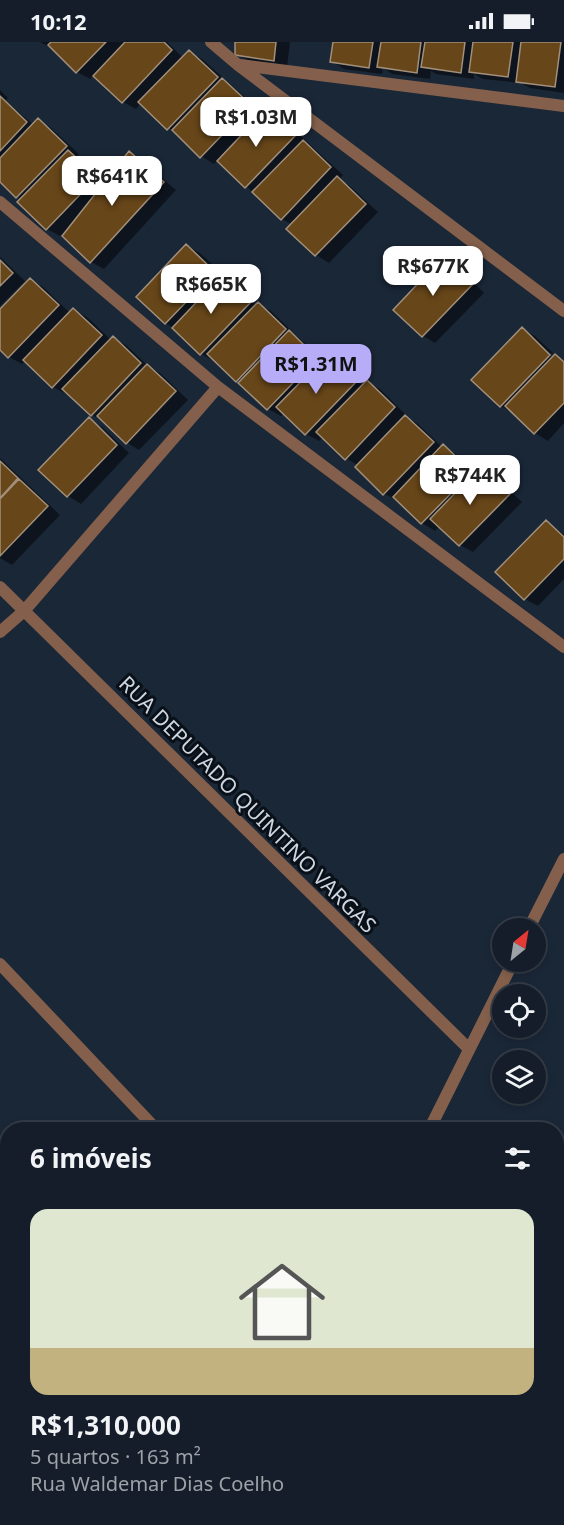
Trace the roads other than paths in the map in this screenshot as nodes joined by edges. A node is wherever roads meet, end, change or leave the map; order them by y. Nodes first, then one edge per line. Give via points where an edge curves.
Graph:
1 (211, 42) edge
2 (238, 65) junction
3 (564, 106) edge
4 (0, 202) edge
5 (564, 311) edge
6 (218, 387) junction
7 (0, 587) edge
8 (24, 611) junction
9 (0, 632) edge
10 (564, 647) edge
11 (564, 859) edge
12 (534, 918) edge
13 (0, 964) edge
14 (508, 972) edge
15 (468, 1049) junction
16 (149, 1122) edge
17 (433, 1122) edge

1 - 2 street
2 - 3 street
2 - 5 street
4 - 6 street
6 - 8 street
6 - 10 street
7 - 8 street, RUA DEPUTADO QUINTINO VARGAS
8 - 9 street
8 - 15 street, RUA DEPUTADO QUINTINO VARGAS
11 - 12 street
13 - 16 street
14 - 15 street
15 - 17 street

